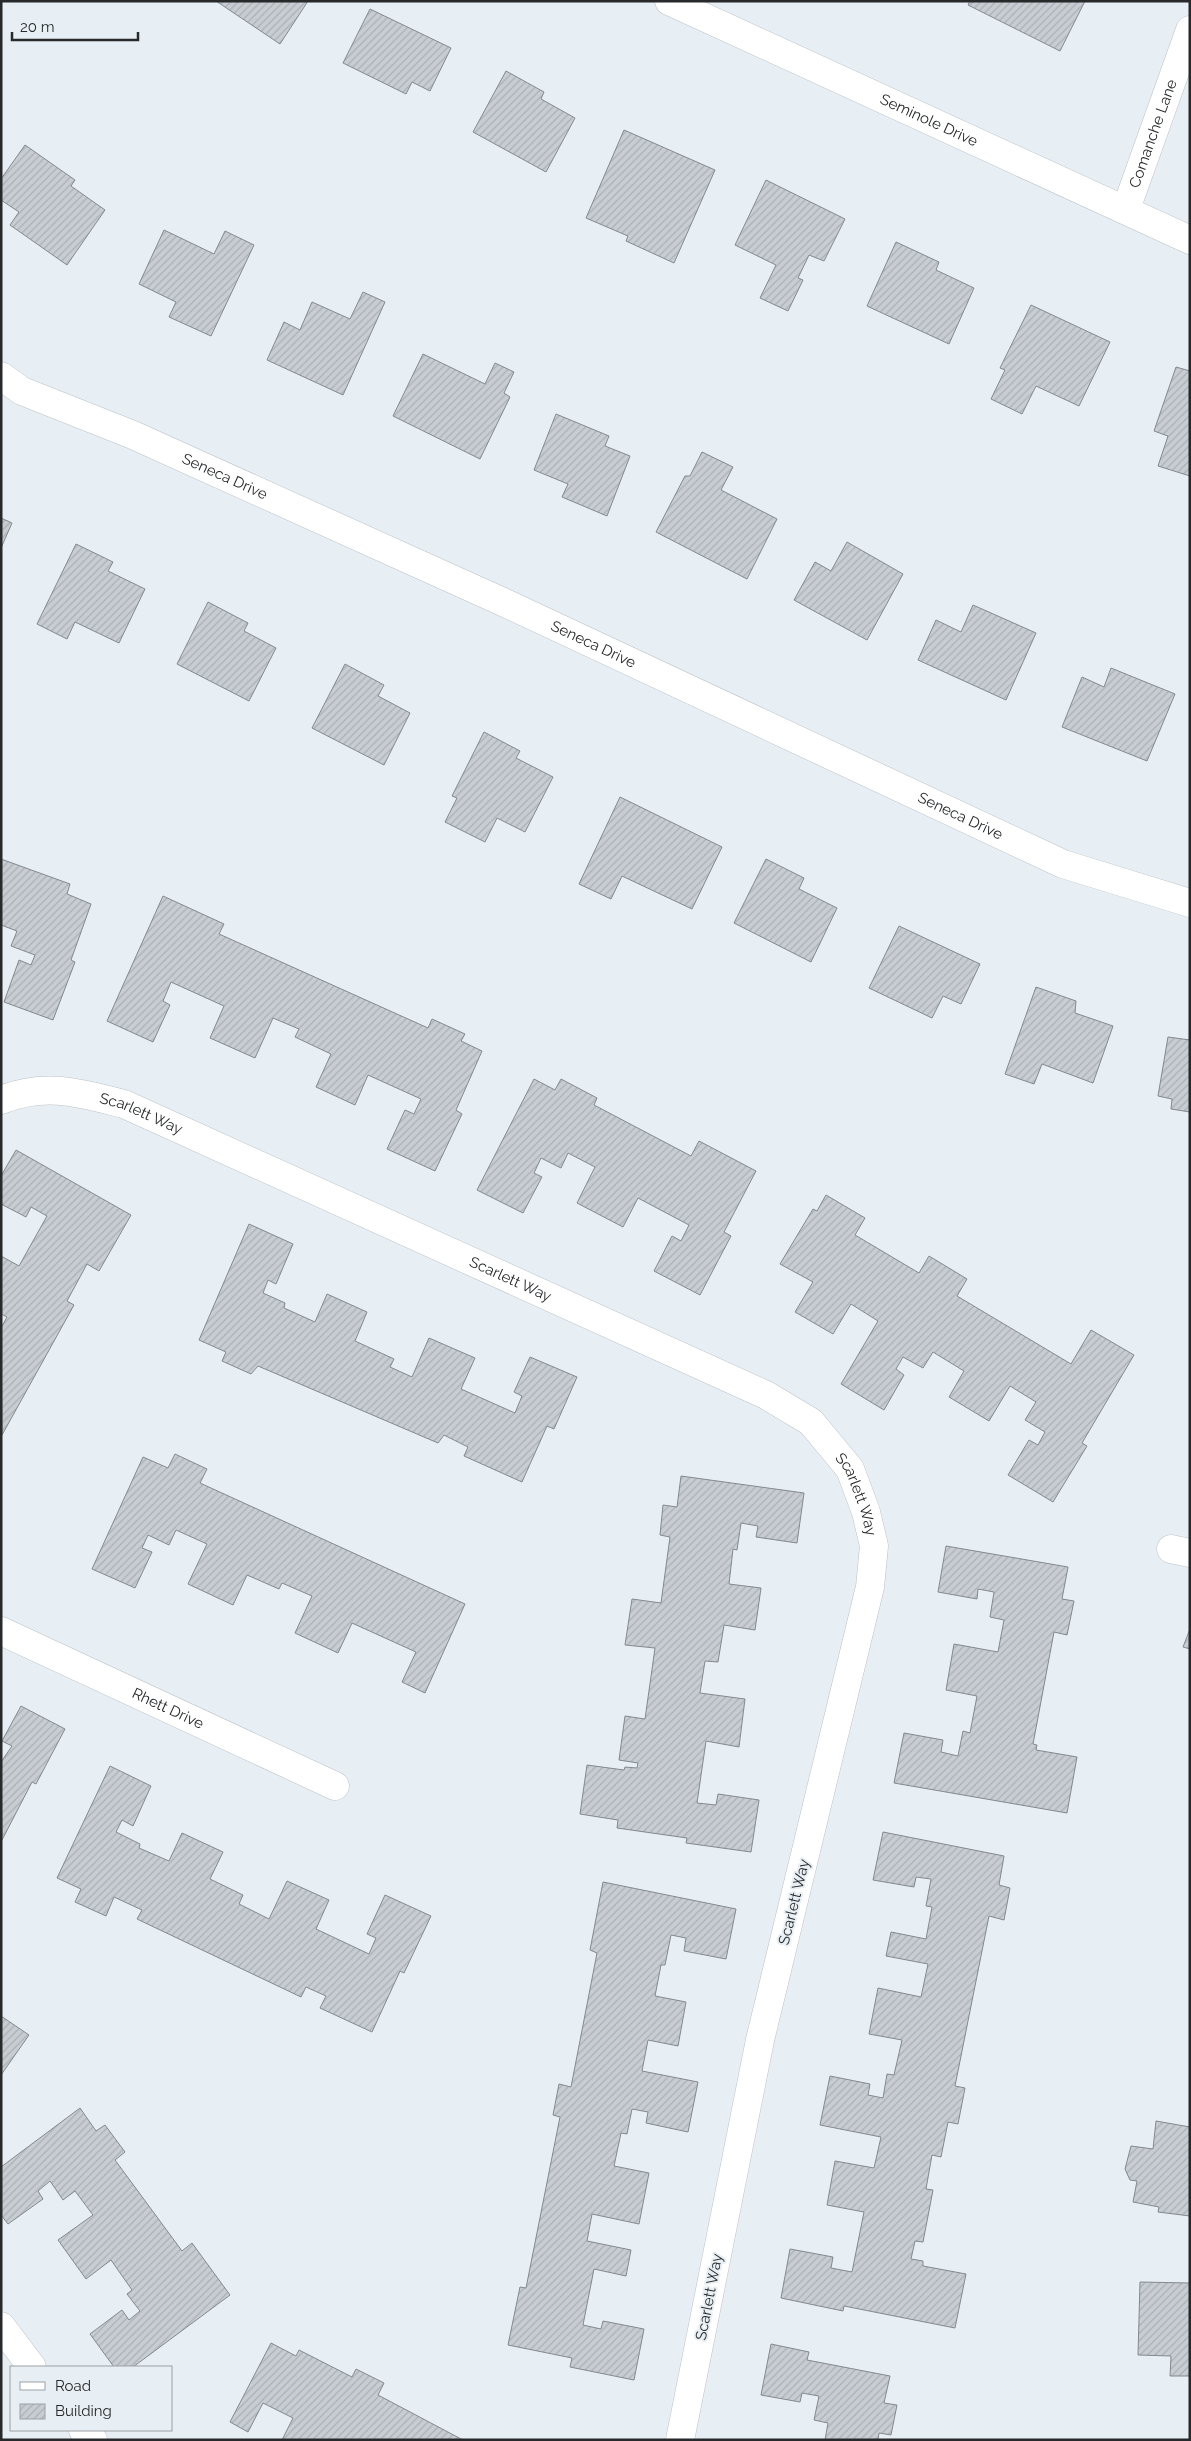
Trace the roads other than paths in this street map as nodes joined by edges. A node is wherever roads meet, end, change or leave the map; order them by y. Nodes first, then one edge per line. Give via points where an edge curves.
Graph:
1 (669, 1) edge
2 (1190, 30) edge
3 (1126, 209) junction
4 (1190, 240) edge
5 (1, 376) edge
6 (1190, 903) edge
7 (1, 1100) edge
8 (1, 1631) edge
9 (335, 1786) dead end
10 (1, 2326) edge
11 (31, 2366) edge
12 (83, 2431) edge
13 (93, 2440) edge
14 (680, 2440) edge

1 - 3 street, Seminole Drive
2 - 3 street, Comanche Lane
3 - 4 street, Seminole Drive
5 - 6 street, Seneca Drive via 22,391 133,435 494,598 1063,864
7 - 14 street, Scarlett Way via 22,1092 66,1090 124,1104 766,1395 811,1422 850,1469 874,1546 870,1587 760,2040
8 - 9 street, Rhett Drive
10 - 11 street
12 - 13 street

